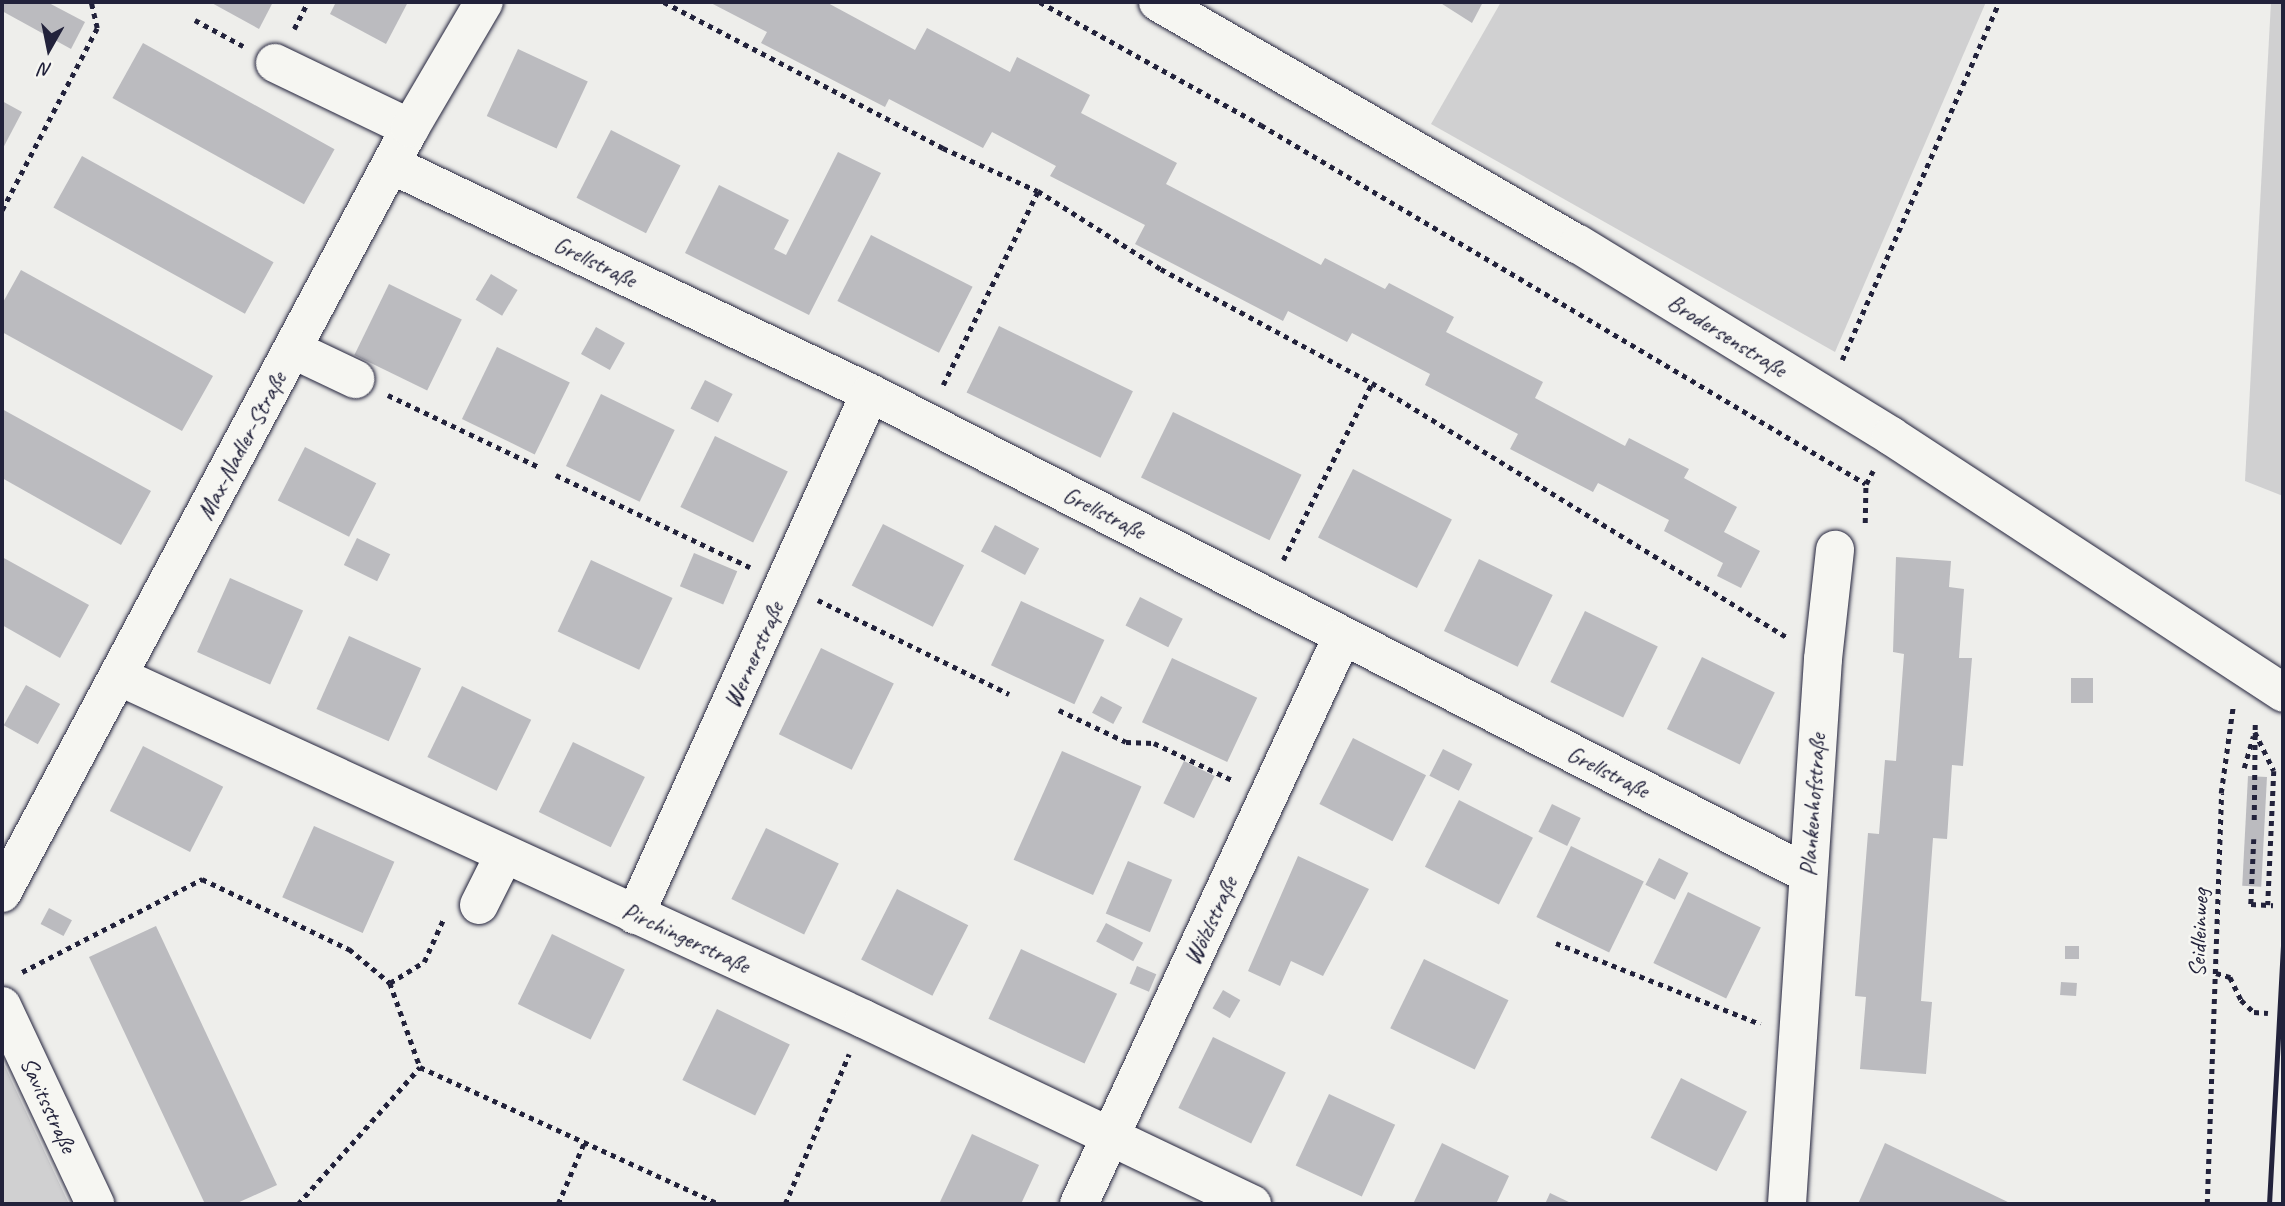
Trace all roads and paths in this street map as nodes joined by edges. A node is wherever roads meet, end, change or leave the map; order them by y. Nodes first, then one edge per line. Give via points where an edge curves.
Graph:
1 (91, 2) edge
2 (484, 2) edge
3 (664, 2) edge
4 (1040, 2) edge
5 (1158, 2) edge
6 (1999, 2) edge
7 (195, 20) dead end
8 (275, 63) joint
9 (410, 128) junction
10 (392, 165) junction
11 (1038, 191) junction
12 (3, 207) edge
13 (294, 350) junction
14 (355, 379) joint
15 (1372, 383) junction
16 (870, 393) junction
17 (1826, 397) junction
18 (925, 421) junction
19 (1891, 436) junction
20 (539, 467) dead end
21 (556, 475) dead end
22 (1866, 484) junction
23 (1835, 550) joint
24 (786, 584) junction
25 (1265, 595) junction
26 (1342, 637) junction
27 (1823, 659) junction
28 (2237, 665) junction
29 (118, 676) junction
30 (2283, 693) edge
31 (1009, 694) dead end
32 (1059, 710) dead end
33 (2255, 732) junction
34 (2244, 768) dead end
35 (1268, 797) junction
36 (2254, 820) dead end
37 (2253, 839) dead end
38 (505, 855) junction
39 (1808, 874) junction
40 (2, 892) edge
41 (479, 905) dead end
42 (635, 915) junction
43 (1556, 943) dead end
44 (2216, 973) junction
45 (8, 992) edge
46 (2268, 1013) dead end
47 (864, 1019) junction
48 (1798, 1039) junction
49 (419, 1067) junction
50 (1111, 1139) junction
51 (584, 1143) junction
52 (95, 1204) edge
53 (298, 1204) edge
54 (558, 1204) edge
55 (719, 1204) edge
56 (785, 1204) edge
57 (1079, 1204) edge
58 (1252, 1204) edge
59 (1787, 1204) edge
60 (2207, 1204) edge

1 - 12 path via 97,27
2 - 9 street, Max-Nadler-Straße
3 - 11 path via 943,148
4 - 22 path via 1273,132
5 - 17 street, Brodersenstraße via 1578,244
6 - 17 path
7 - 8 path
8 - 9 street
9 - 10 street, Max-Nadler-Straße
10 - 13 street, Max-Nadler-Straße
10 - 16 street, Grellstraße
11 - 15 path via 1161,269
11 - 18 path
13 - 14 street
13 - 29 street, Max-Nadler-Straße
14 - 20 path
15 - 25 path
15 - 27 path
16 - 18 street, Grellstraße
16 - 24 street, Wernerstraße
17 - 19 street, Brodersenstraße
18 - 25 street, Grellstraße
19 - 22 path
19 - 28 street, Brodersenstraße
21 - 24 path
22 - 23 path via 1865,541
23 - 27 street, Plankenhofstraße
24 - 31 path
24 - 42 street, Wernerstraße
25 - 26 street, Grellstraße
26 - 35 street, Wölzlstraße
26 - 39 street, Grellstraße
27 - 39 street, Plankenhofstraße
28 - 30 street, Brodersenstraße
28 - 44 path, Seidleinweg via 2221,793
29 - 38 street, Pirchingerstraße
29 - 40 street, Max-Nadler-Straße
32 - 35 path via 1126,742 1154,743
33 - 34 path
33 - 36 path
33 - 37 path via 2274,771 2270,905 2251,904
35 - 50 street, Wölzlstraße
38 - 41 street
38 - 42 street, Pirchingerstraße
39 - 48 street, Plankenhofstraße
42 - 47 street, Pirchingerstraße
43 - 48 path
44 - 46 path via 2230,977 2241,1000 2254,1012
44 - 60 path, Seidleinweg
45 - 49 path via 202,879 349,949 390,983
45 - 52 street, Savitsstraße
47 - 50 street, Pirchingerstraße
47 - 56 path
48 - 59 street, Plankenhofstraße
49 - 51 path
49 - 53 path
50 - 57 street, Wölzlstraße
50 - 58 street, Pirchingerstraße
51 - 54 path
51 - 55 path

